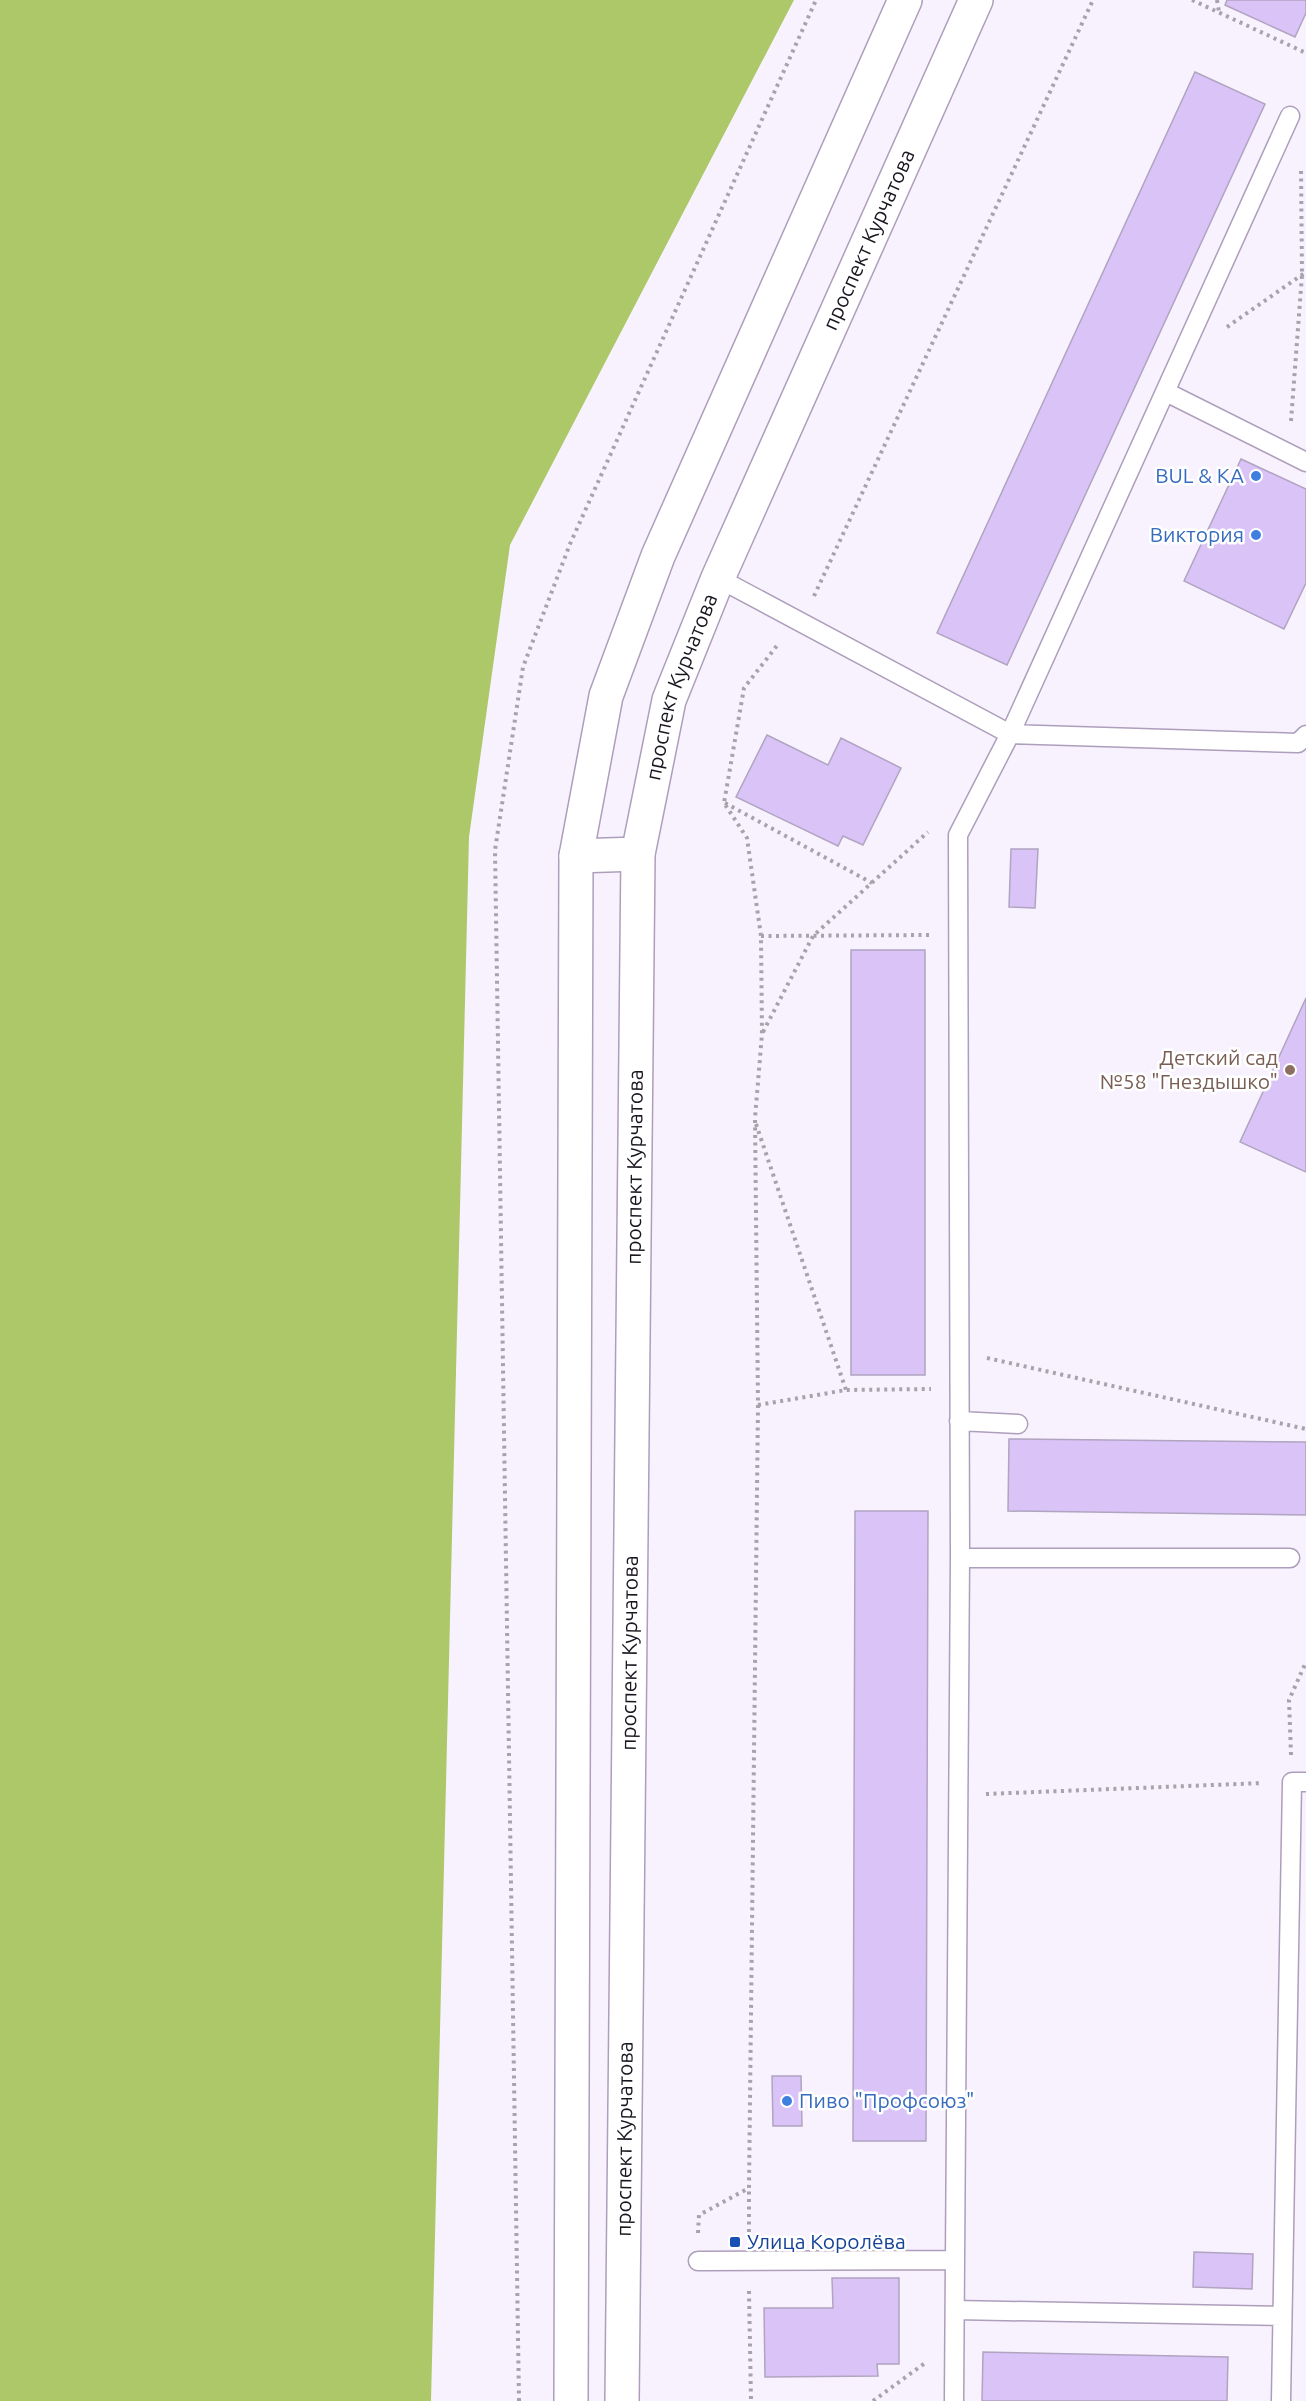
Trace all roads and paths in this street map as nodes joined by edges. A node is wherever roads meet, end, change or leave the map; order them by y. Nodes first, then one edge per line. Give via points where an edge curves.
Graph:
1 (905, 0) edge
2 (976, 0) edge
3 (1093, 0) edge
4 (1192, 0) edge
5 (1217, 0) edge
6 (1219, 13) junction
7 (1306, 53) edge
8 (1290, 116) dead end
9 (1300, 157) dead end
10 (1304, 273) edge
11 (1227, 328) dead end
12 (1166, 392) junction
13 (1289, 453) junction
14 (1306, 462) edge
15 (718, 578) junction
16 (796, 620) junction
17 (1010, 734) junction
18 (1306, 735) edge
19 (724, 803) junction
20 (933, 827) dead end
21 (638, 854) junction
22 (576, 856) junction
23 (872, 883) junction
24 (958, 935) junction
25 (761, 936) junction
26 (813, 936) junction
27 (762, 1034) junction
28 (754, 1119) junction
29 (960, 1352) junction
30 (959, 1389) junction
31 (846, 1390) junction
32 (758, 1405) junction
33 (959, 1421) junction
34 (1018, 1424) dead end
35 (1306, 1429) edge
36 (960, 1558) junction
37 (1290, 1558) dead end
38 (1306, 1662) edge
39 (1299, 1782) edge
40 (958, 1795) junction
41 (955, 2260) junction
42 (698, 2261) joint
43 (749, 2281) dead end
44 (955, 2310) junction
45 (1282, 2316) junction
46 (955, 2341) junction
47 (571, 2401) edge
48 (622, 2401) edge
49 (751, 2401) edge
50 (873, 2401) edge
51 (954, 2401) edge
52 (1281, 2401) edge

1 - 22 main road via 658,556 606,696
2 - 15 main road, проспект Курчатова
3 - 16 path via 819,590
4 - 6 path
5 - 6 path
6 - 7 path
8 - 12 lane
9 - 10 path
10 - 11 path
10 - 13 path
12 - 13 lane
12 - 17 lane
13 - 14 lane
15 - 16 lane
15 - 21 main road, проспект Курчатова via 669,700
16 - 17 lane
16 - 19 path via 744,688
17 - 18 lane via 1298,743
17 - 24 lane via 958,835
19 - 23 path
19 - 25 path via 747,838
20 - 23 path
21 - 22 main road
21 - 48 main road, проспект Курчатова
22 - 47 main road
23 - 26 path
24 - 26 path
24 - 29 lane
25 - 26 path
25 - 27 path
26 - 27 path
27 - 28 path
28 - 31 path
28 - 32 path
29 - 30 lane
29 - 35 path
30 - 31 path
30 - 33 lane
31 - 32 path
32 - 42 path via 749,2188 699,2215
33 - 34 lane
33 - 36 lane
36 - 37 lane
36 - 40 lane
38 - 39 path via 1289,1700
39 - 40 path
39 - 45 lane
40 - 41 lane
41 - 42 lane
41 - 44 lane
43 - 49 path
44 - 45 lane
44 - 46 lane
45 - 52 lane
46 - 50 path
46 - 51 lane

